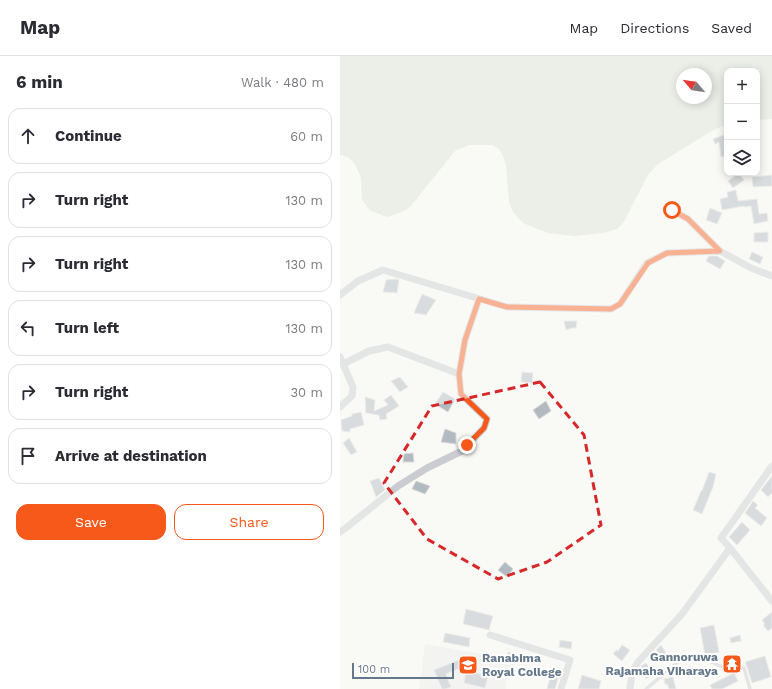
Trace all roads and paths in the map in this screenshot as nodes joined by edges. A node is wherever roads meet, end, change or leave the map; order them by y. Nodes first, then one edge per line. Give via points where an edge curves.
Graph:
1 (672, 210) dead end
2 (720, 251) junction
3 (772, 276) edge
4 (340, 295) edge
5 (479, 299) junction
6 (341, 360) edge
7 (459, 374) junction
8 (343, 375) edge
9 (340, 407) edge
10 (772, 466) edge
11 (340, 532) edge
12 (730, 548) junction
13 (772, 601) edge
14 (490, 635) dead end
15 (560, 689) edge
16 (630, 689) edge
17 (646, 689) edge
18 (750, 689) edge

1 - 2 street via 688,219
2 - 3 street
2 - 5 street via 667,253 648,263 620,304 611,309 507,307
4 - 5 street via 358,281 383,270
5 - 7 street via 465,340
6 - 7 street via 388,347
6 - 8 street
7 - 11 street via 461,394 487,419 484,428 462,451 398,486
8 - 9 street via 352,387 352,396
10 - 12 street via 721,538
12 - 13 street
12 - 16 street via 682,614 638,662 632,673
14 - 15 street via 570,660
17 - 18 lane via 680,660 708,661 725,668 744,668

